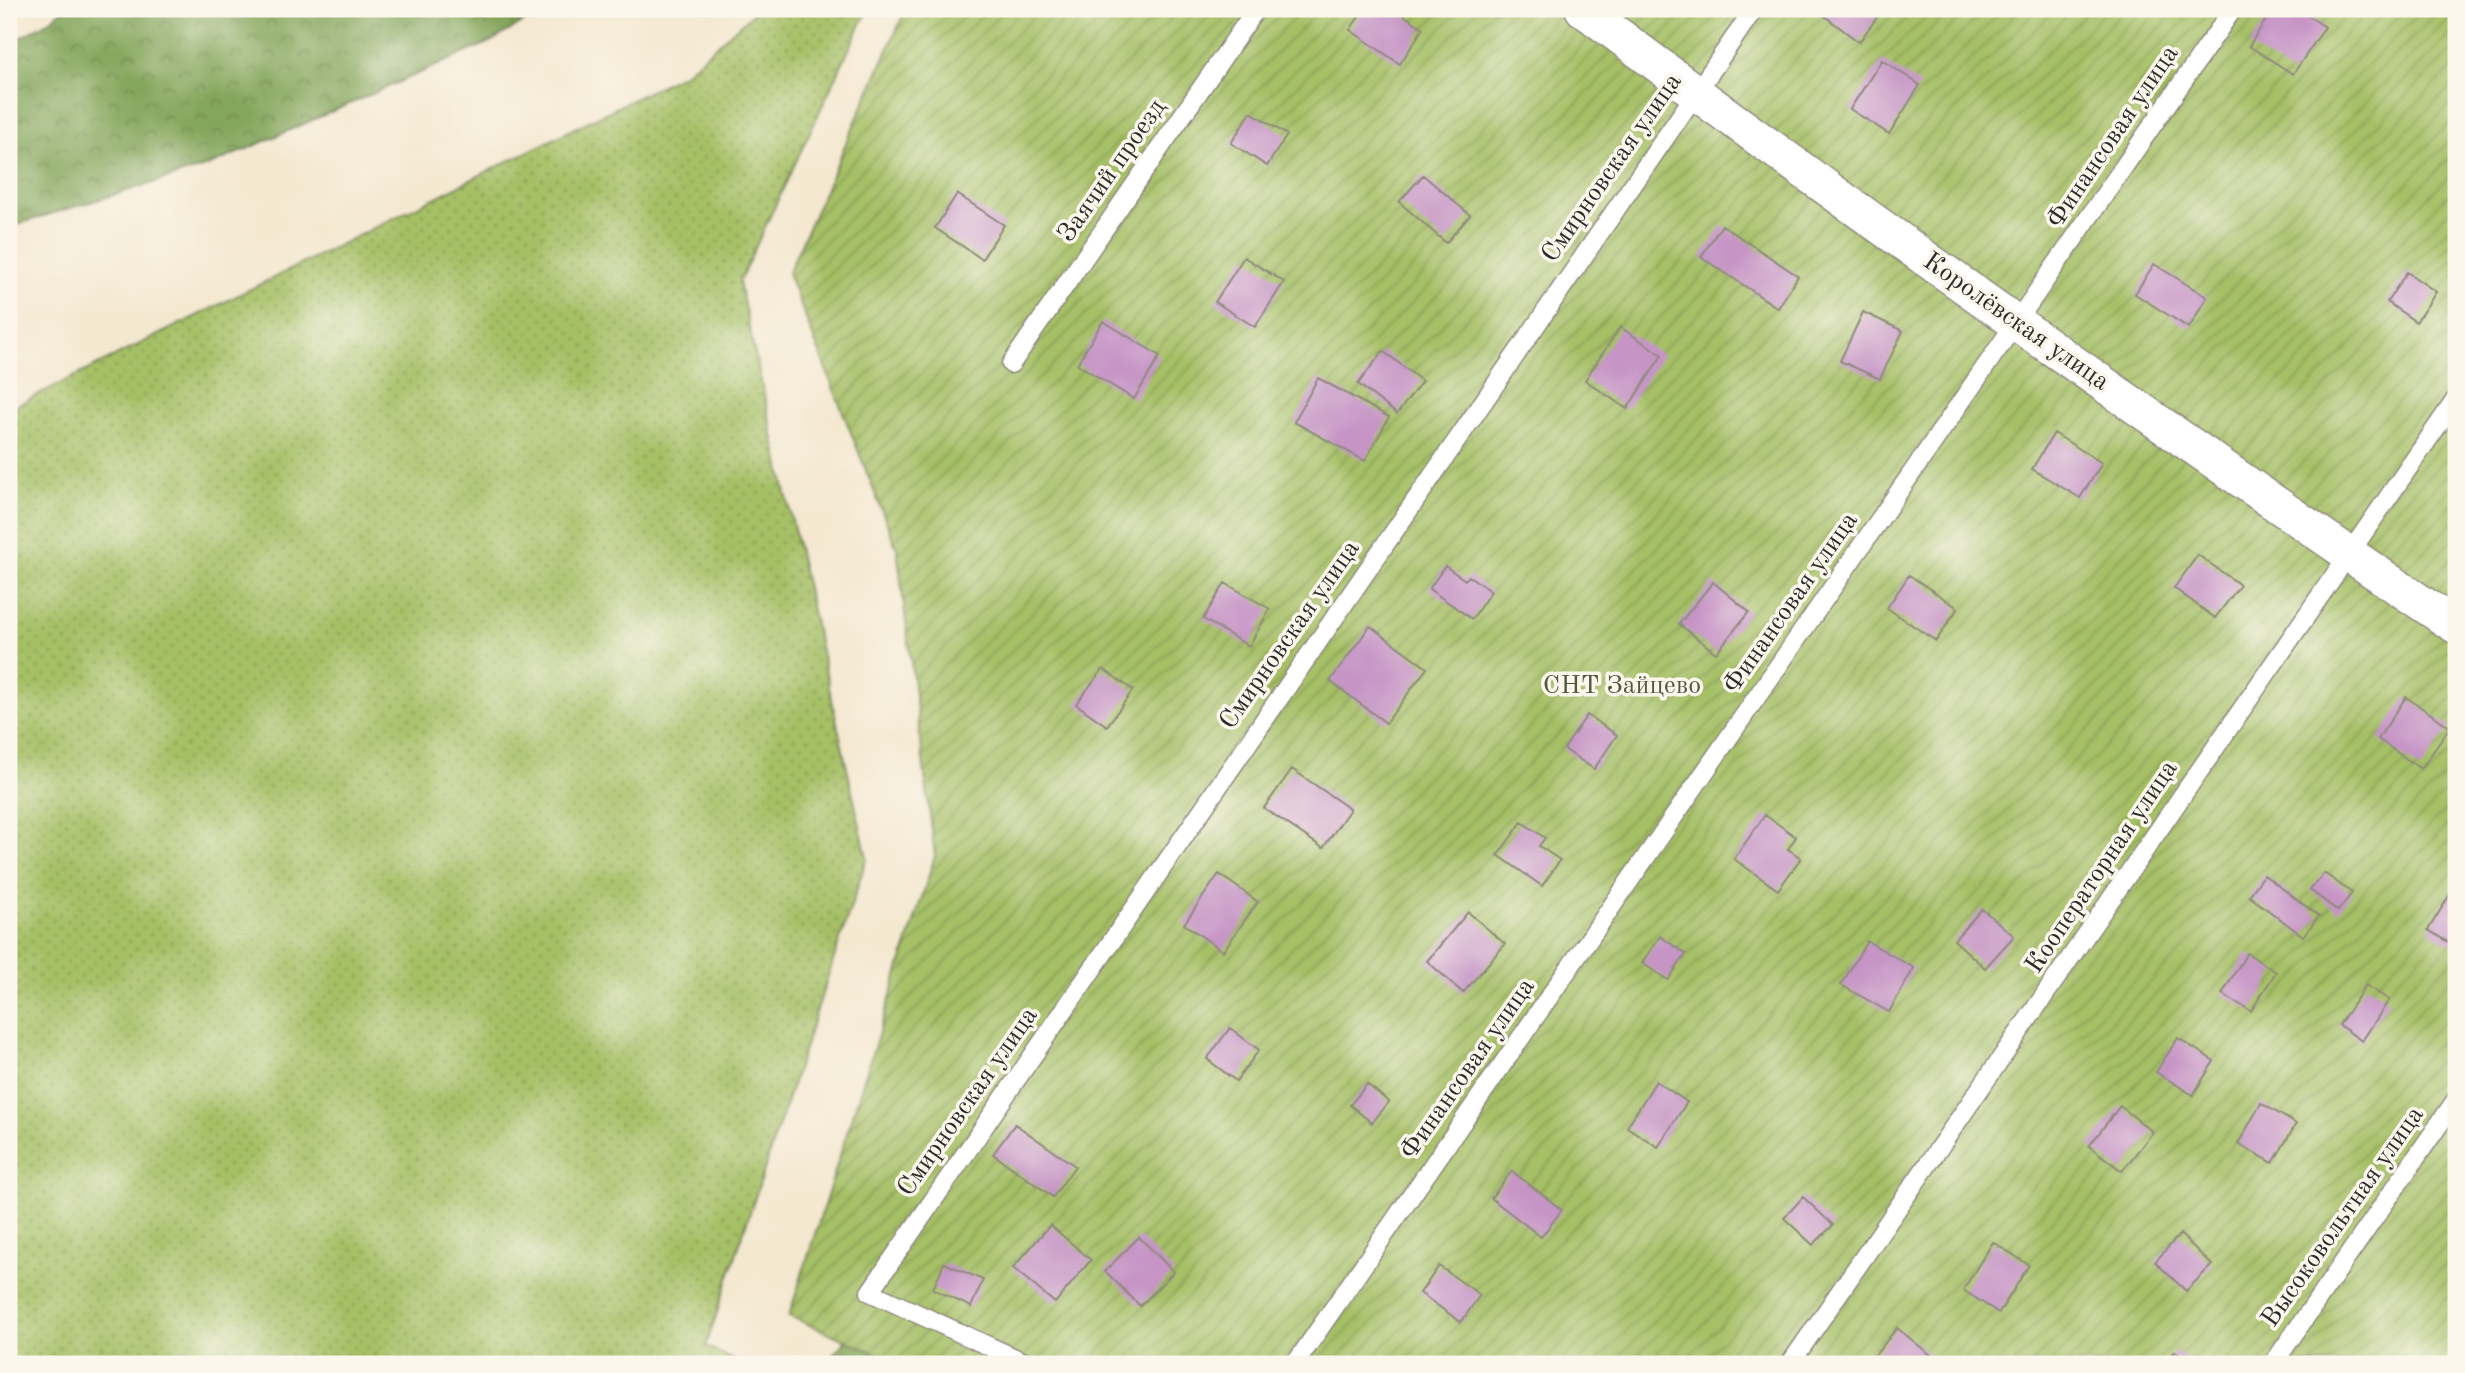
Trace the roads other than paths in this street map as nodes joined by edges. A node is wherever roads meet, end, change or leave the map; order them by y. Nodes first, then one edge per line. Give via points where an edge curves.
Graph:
1 (1256, 9) edge
2 (1583, 9) edge
3 (1754, 9) edge
4 (2233, 9) edge
5 (1696, 93) junction
6 (2017, 324) junction
7 (1011, 364) dead end
8 (2456, 399) edge
9 (2348, 555) junction
10 (2456, 626) edge
11 (2456, 1100) edge
12 (1028, 1364) edge
13 (1295, 1364) edge
14 (1790, 1364) edge
15 (2273, 1364) edge

1 - 7 lane, Заячий проезд
2 - 5 street, Королёвская улица
3 - 5 lane, Смирновская улица
4 - 6 lane, Финансовая улица
5 - 6 street, Королёвская улица
5 - 12 lane, Смирновская улица via 870,1292
6 - 9 street, Королёвская улица
6 - 13 lane, Финансовая улица
8 - 9 lane, Кооператорная улица
9 - 10 street, Королёвская улица
9 - 14 lane, Кооператорная улица
11 - 15 lane, Высоковольтная улица

